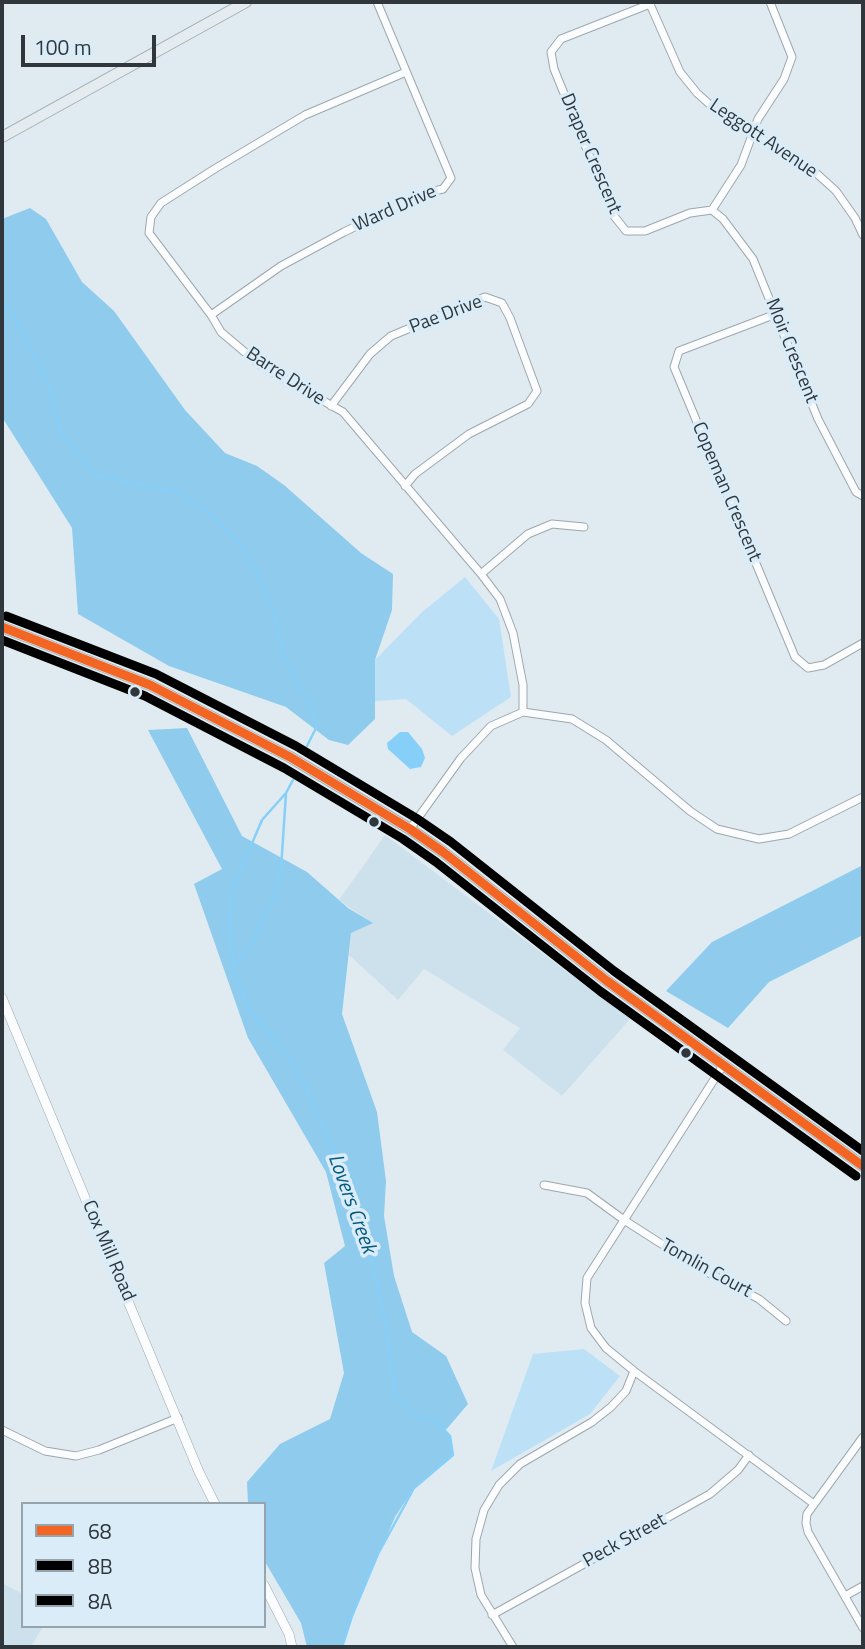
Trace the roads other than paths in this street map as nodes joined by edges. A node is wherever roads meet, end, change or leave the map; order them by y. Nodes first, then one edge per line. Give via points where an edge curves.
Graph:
1 (246, 2) edge
2 (377, 2) edge
3 (771, 2) edge
4 (649, 3) edge
5 (406, 72) junction
6 (754, 134) junction
7 (2, 137) edge
8 (712, 210) junction
9 (863, 235) edge
10 (776, 314) junction
11 (211, 315) junction
12 (331, 406) junction
13 (405, 486) junction
14 (863, 496) edge
15 (584, 527) dead end
16 (481, 574) junction
17 (2, 626) edge
18 (863, 643) edge
19 (523, 712) junction
20 (863, 797) edge
21 (410, 829) junction
22 (2, 998) edge
23 (724, 1064) junction
24 (863, 1167) edge
25 (544, 1185) dead end
26 (624, 1220) junction
27 (786, 1321) dead end
28 (634, 1371) junction
29 (178, 1418) junction
30 (2, 1430) edge
31 (863, 1437) edge
32 (749, 1455) junction
33 (214, 1502) edge
34 (814, 1504) junction
35 (863, 1586) edge
36 (266, 1589) edge
37 (845, 1596) junction
38 (492, 1615) junction
39 (863, 1628) edge
40 (292, 1647) edge
41 (513, 1647) edge

1 - 7 main road
2 - 5 street, Ward Drive
3 - 6 street via 792,57
4 - 6 street, Leggott Avenue via 681,72 697,93
4 - 8 street, Draper Crescent via 561,39 551,52 554,69 614,216 626,231 645,232 690,213
5 - 11 street, Ward Drive via 446,164 450,178 443,189 425,193 292,260
5 - 11 street, Barre Drive via 305,115 161,203 150,218 149,233
6 - 8 street via 741,165
6 - 9 street, Leggott Avenue via 815,172 836,191
8 - 10 street, Moir Crescent via 753,260
10 - 14 street, Moir Crescent via 818,419 856,492
10 - 18 street, Copeman Crescent via 679,351 674,366 795,657 808,668 824,665
11 - 12 street, Barre Drive via 221,332 260,365
12 - 13 street, Barre Drive via 343,412
12 - 13 street, Pae Drive via 370,354 391,336 485,297 502,303 537,391 528,404 469,434
13 - 16 street, Barre Drive
15 - 16 street via 552,524 528,534
16 - 19 street, Barre Drive via 499,598 513,633
17 - 21 main road via 150,685 290,757
19 - 20 street via 572,719 606,740 717,829 759,839 789,834
19 - 21 street via 491,726 461,758
21 - 23 main road via 607,981
22 - 29 street, Cox Mill Road
23 - 24 main road
23 - 26 street
25 - 26 street, Tomlin Court via 587,1193
26 - 27 street, Tomlin Court via 699,1268 759,1299
26 - 28 street via 587,1278 585,1303 592,1328 606,1348
28 - 32 street
28 - 38 street via 626,1391 611,1407 520,1464 499,1485 484,1510 475,1567 481,1595
29 - 30 street via 76,1456 45,1451
29 - 33 street, Cox Mill Road
31 - 34 street
32 - 34 street
32 - 38 street, Peck Street via 710,1494
34 - 37 street via 806,1517 807,1529
35 - 37 street
36 - 40 street
37 - 39 street
38 - 41 street

